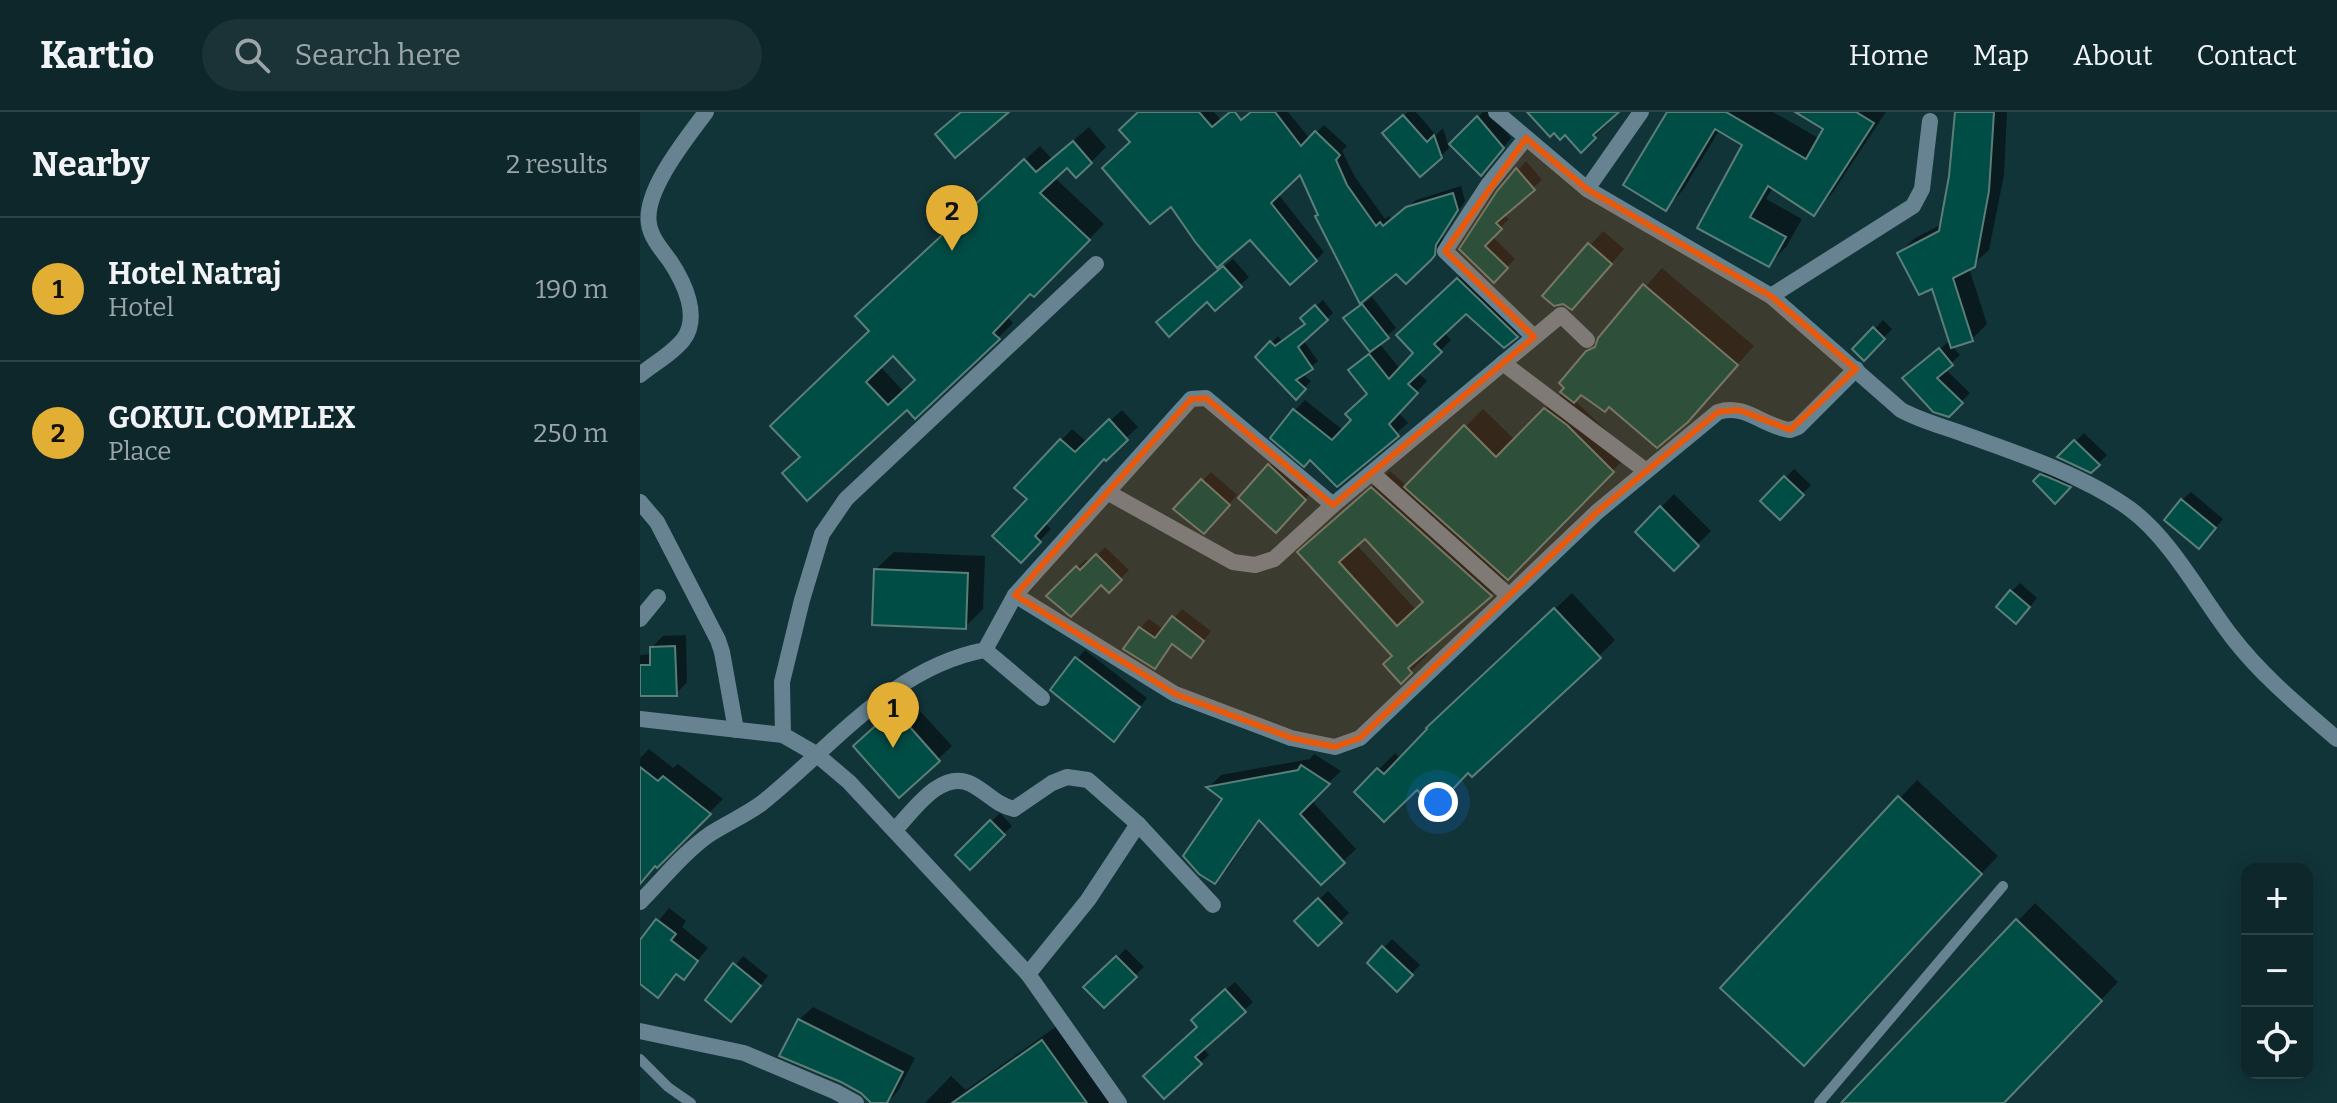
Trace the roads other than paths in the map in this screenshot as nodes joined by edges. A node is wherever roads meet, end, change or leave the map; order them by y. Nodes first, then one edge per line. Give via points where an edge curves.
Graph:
1 (706, 112) edge
2 (1496, 112) edge
3 (1641, 112) edge
4 (1930, 121) dead end
5 (1526, 138) junction
6 (1587, 189) junction
7 (1096, 264) dead end
8 (1771, 296) junction
9 (1534, 337) junction
10 (1587, 340) dead end
11 (1503, 363) junction
12 (1856, 369) junction
13 (640, 375) edge
14 (1646, 471) junction
15 (1372, 473) junction
16 (1107, 492) junction
17 (640, 502) edge
18 (1333, 505) junction
19 (1015, 595) junction
20 (1508, 595) junction
21 (658, 597) dead end
22 (640, 619) edge
23 (985, 650) junction
24 (1042, 698) dead end
25 (640, 719) edge
26 (736, 730) junction
27 (783, 735) junction
28 (2337, 739) edge
29 (816, 754) junction
30 (1138, 824) junction
31 (895, 830) junction
32 (2003, 886) dead end
33 (640, 902) edge
34 (1213, 905) dead end
35 (1028, 974) junction
36 (640, 1031) edge
37 (640, 1059) edge
38 (691, 1103) edge
39 (856, 1103) edge
40 (1119, 1103) edge
41 (1819, 1103) edge

1 - 13 street via 661,179 650,202 648,223 690,303 691,324 683,340
2 - 5 street
3 - 6 street
4 - 8 street via 1922,189 1913,206
5 - 6 street
5 - 9 street via 1445,251
6 - 8 street
7 - 27 street via 846,499 822,534 782,682
8 - 12 street
9 - 10 street via 1561,315
9 - 11 street
11 - 14 street
11 - 15 street
12 - 14 street via 1798,427 1782,429 1727,409
12 - 28 street via 1918,419 2008,450 2102,491 2132,511 2159,537 2262,673
14 - 20 street
15 - 18 street
15 - 20 street
16 - 18 street via 1233,562 1255,565 1274,559
16 - 18 street via 1191,399 1200,396
16 - 19 street
17 - 26 street via 657,522 718,640
19 - 20 street via 1175,694 1291,738 1335,747 1360,738
19 - 23 street
21 - 22 street
23 - 24 street
23 - 29 street via 962,654 908,678
25 - 26 street
26 - 27 street
27 - 29 street
29 - 31 street
29 - 33 street via 761,804 708,835
30 - 31 street via 1088,780 1067,777 1014,809 958,779 939,785
30 - 34 street
30 - 35 street via 1088,900
31 - 35 street
32 - 41 lane
35 - 40 street
36 - 39 street via 744,1053
37 - 38 lane

